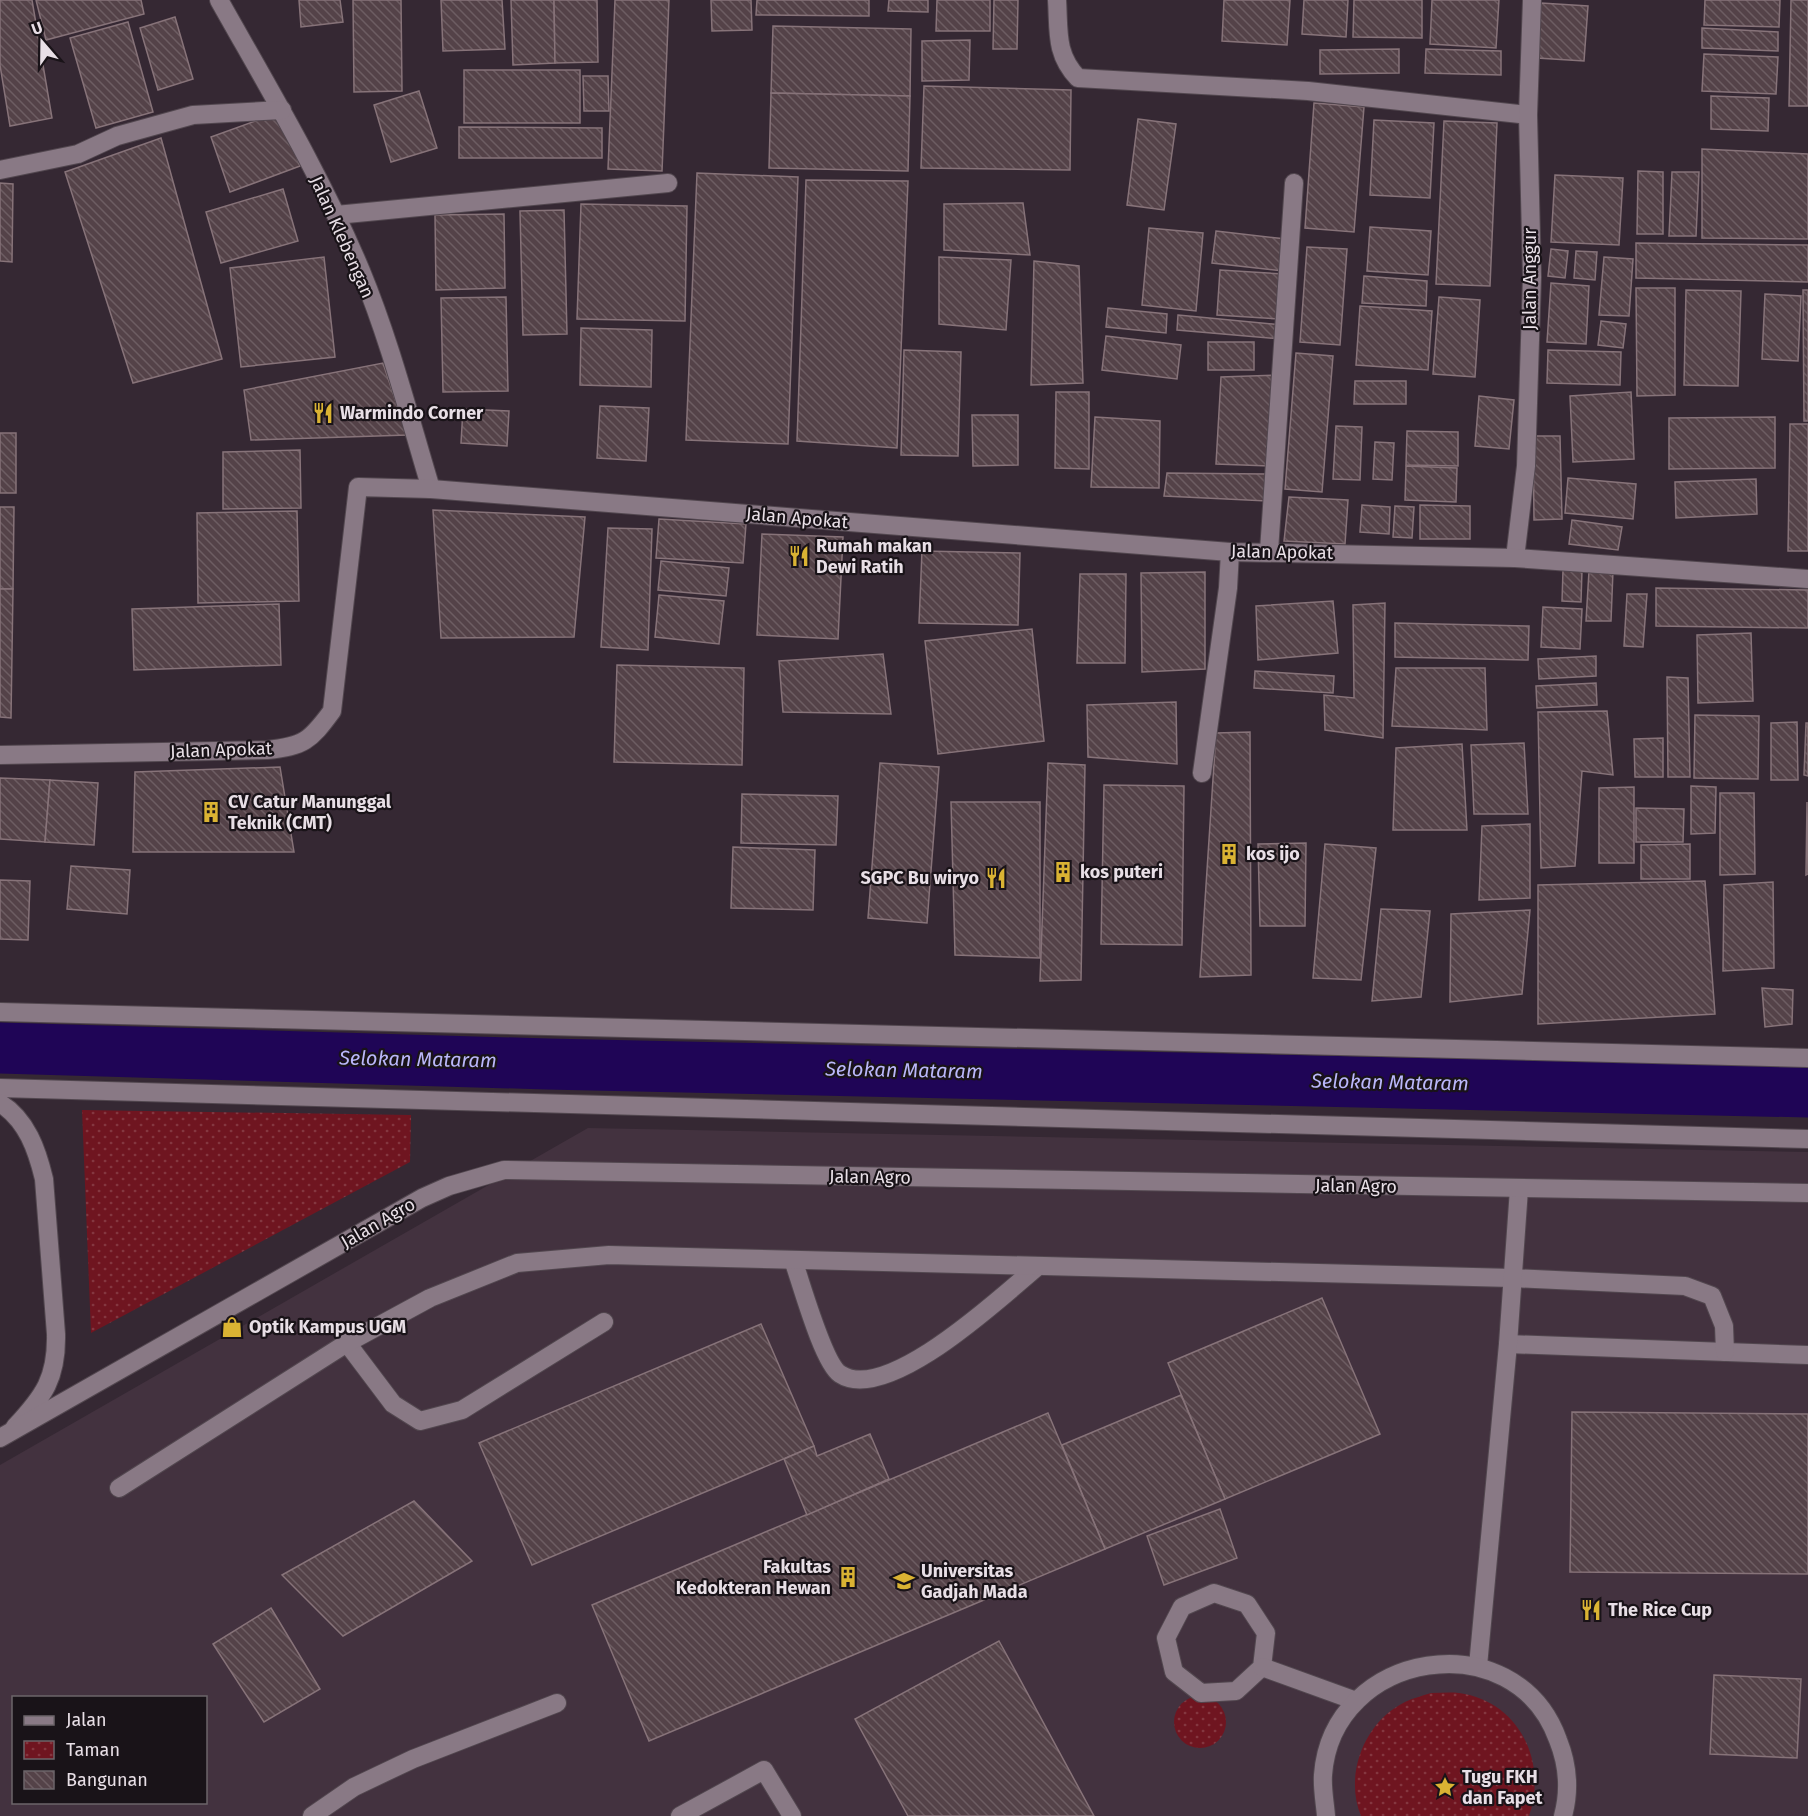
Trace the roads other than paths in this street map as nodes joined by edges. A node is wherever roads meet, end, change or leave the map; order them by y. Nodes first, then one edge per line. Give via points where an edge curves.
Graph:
1 (219, 0) edge
2 (1057, 0) edge
3 (1532, 0) edge
4 (282, 110) junction
5 (1528, 115) junction
6 (0, 170) edge
7 (668, 183) dead end
8 (1294, 183) dead end
9 (336, 216) junction
10 (432, 489) junction
11 (1269, 551) junction
12 (1230, 552) junction
13 (1515, 558) junction
14 (1808, 579) edge
15 (0, 755) edge
16 (1202, 773) dead end
17 (0, 1012) edge
18 (1808, 1058) edge
19 (0, 1088) edge
20 (0, 1103) edge
21 (1808, 1139) edge
22 (1519, 1189) junction
23 (1808, 1193) edge
24 (793, 1260) junction
25 (1037, 1267) junction
26 (1512, 1278) junction
27 (604, 1322) dead end
28 (348, 1343) junction
29 (1508, 1344) junction
30 (1725, 1352) junction
31 (1808, 1355) edge
32 (6, 1434) edge
33 (119, 1488) dead end
34 (1478, 1666) junction
35 (1262, 1667) junction
36 (1356, 1701) junction
37 (557, 1703) dead end
38 (312, 1816) edge
39 (680, 1816) edge
40 (792, 1816) edge
41 (1326, 1816) edge
42 (1563, 1816) edge

1 - 4 street, Jalan Klebengan
2 - 5 street via 1060,50 1078,78 1308,91
3 - 5 street, Jalan Anggur
4 - 6 street via 193,115 117,136 78,154
4 - 9 street, Jalan Klebengan
5 - 13 street, Jalan Anggur via 1532,277 1526,466
7 - 9 street
8 - 11 street
9 - 10 street, Jalan Klebengan via 390,353
10 - 12 street, Jalan Apokat
10 - 15 street, Jalan Apokat via 358,487 332,711 313,737 288,748 267,750
11 - 12 street, Jalan Apokat
11 - 13 street, Jalan Apokat
12 - 16 street
13 - 14 street, Jalan Apokat
17 - 18 street
19 - 21 street
20 - 32 street via 30,1135 41,1168 57,1334 57,1353 48,1387 39,1402
22 - 23 street, Jalan Agro
22 - 26 street
22 - 32 street, Jalan Agro via 504,1170 422,1198
24 - 25 street
24 - 25 street via 826,1355 840,1374 866,1381 902,1369 941,1346
24 - 28 street via 609,1255 517,1263 430,1298
25 - 26 street
26 - 29 street
26 - 30 street via 1685,1286 1712,1296 1724,1326
27 - 28 street via 462,1410 420,1421 393,1404
28 - 33 street
29 - 30 street
29 - 34 street
30 - 31 street
34 - 36 street via 1422,1665 1386,1678
34 - 42 street via 1498,1674 1530,1696 1553,1726 1566,1762 1567,1800
35 - 35 street via 1266,1633 1247,1604 1214,1593 1182,1607 1166,1638 1174,1672 1201,1693 1236,1691
35 - 36 street
36 - 41 street via 1334,1733 1323,1774
37 - 38 street via 413,1759 354,1787
39 - 40 street via 764,1770

